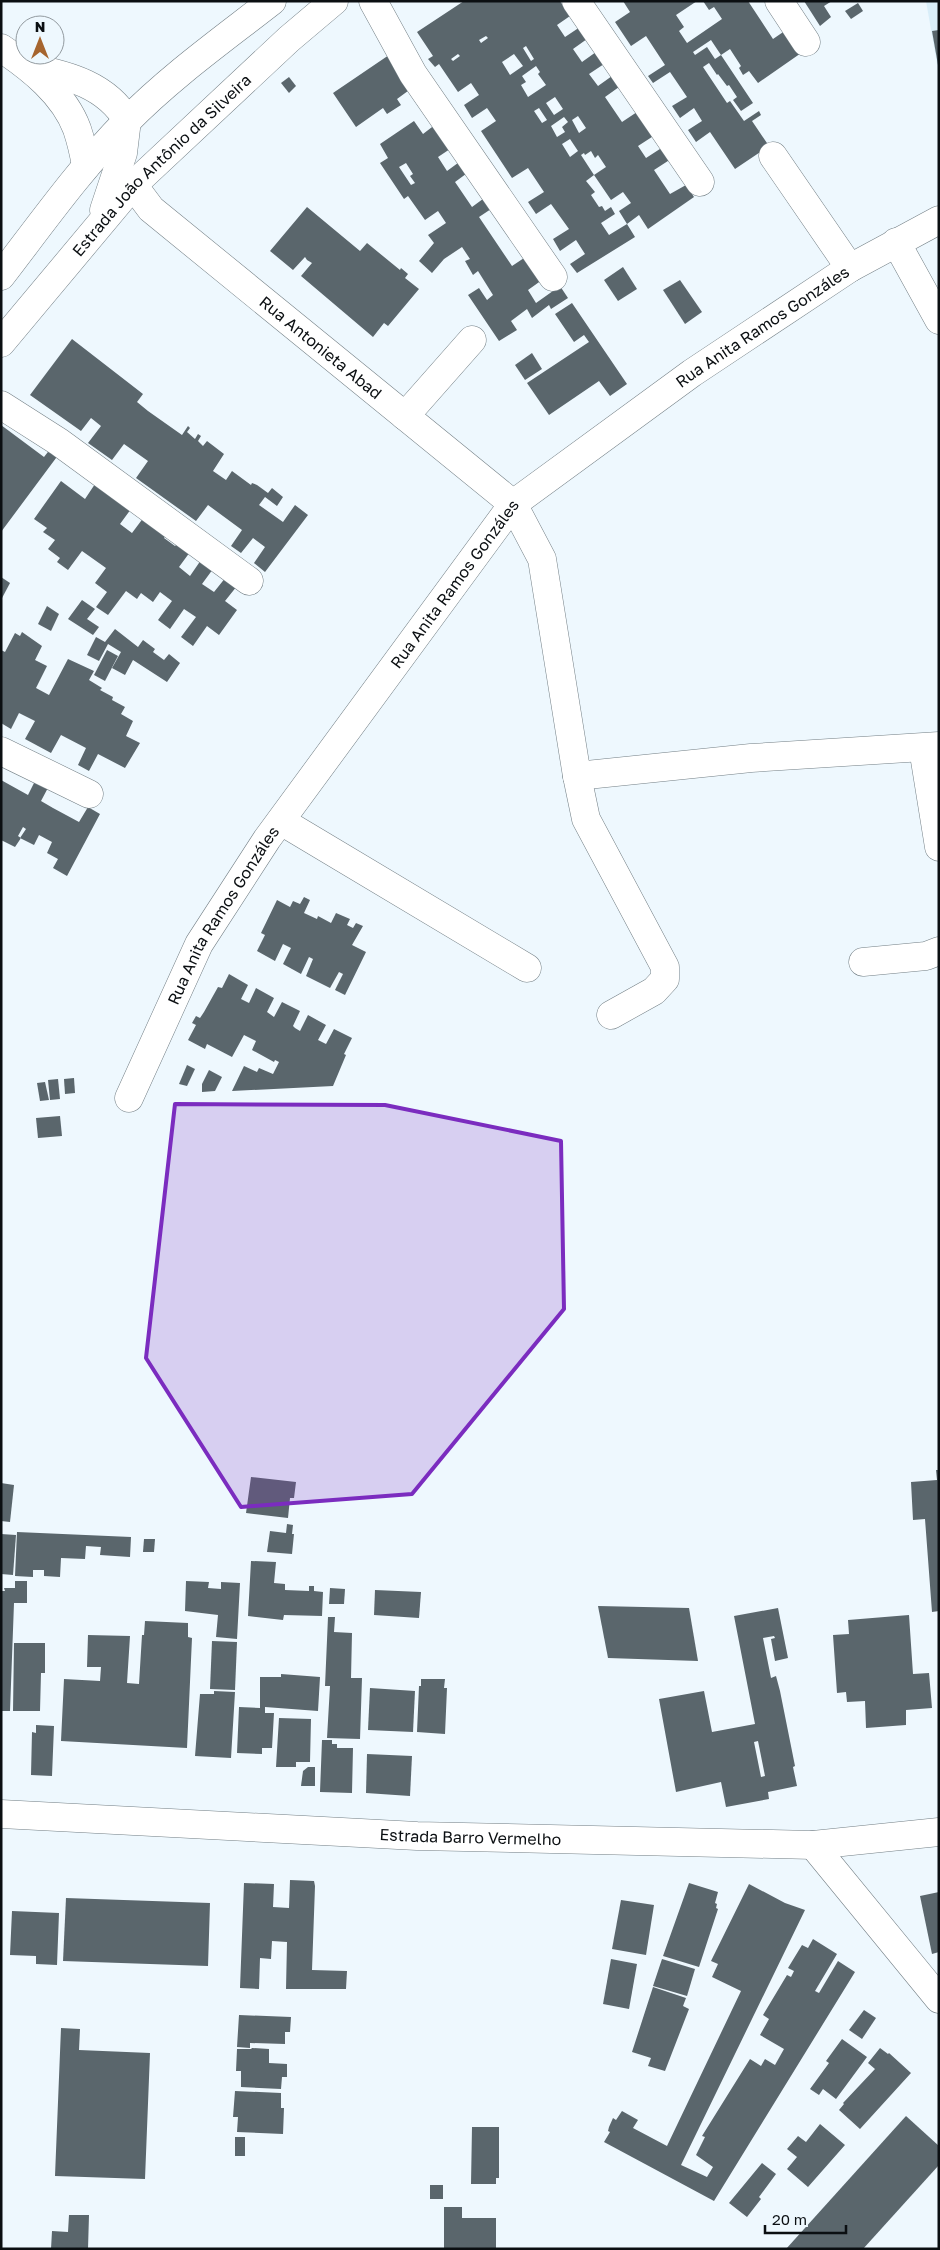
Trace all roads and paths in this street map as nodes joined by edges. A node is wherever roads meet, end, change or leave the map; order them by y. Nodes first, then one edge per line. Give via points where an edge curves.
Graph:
1 (272, 1) edge
2 (334, 1) edge
3 (373, 1) edge
4 (576, 1) edge
5 (779, 1) edge
6 (806, 42) dead end
7 (1, 48) edge
8 (31, 68) junction
9 (127, 120) junction
10 (773, 156) dead end
11 (86, 166) junction
12 (700, 182) dead end
13 (133, 185) junction
14 (939, 220) edge
15 (96, 230) junction
16 (896, 242) junction
17 (850, 268) junction
18 (1, 276) edge
19 (553, 277) dead end
20 (939, 320) edge
21 (472, 340) dead end
22 (1, 343) edge
23 (1, 405) edge
24 (405, 416) junction
25 (513, 504) junction
26 (249, 581) dead end
27 (931, 747) edge
28 (1, 751) edge
29 (577, 776) junction
30 (89, 794) dead end
31 (281, 820) junction
32 (939, 847) edge
33 (939, 951) edge
34 (863, 962) dead end
35 (527, 968) dead end
36 (611, 1015) dead end
37 (129, 1098) dead end
38 (1, 1814) edge
39 (939, 1832) edge
40 (814, 1845) junction
41 (939, 1999) edge

1 - 9 street via 163,87
2 - 13 street, Estrada João Antônio da Silveira
3 - 19 street via 413,74
4 - 12 street
5 - 6 street
7 - 8 street
8 - 9 street via 62,74 99,91 112,100
8 - 11 street via 56,95 77,127
9 - 11 street
9 - 15 street via 121,161
10 - 17 street
11 - 18 street
13 - 15 street, Estrada João Antônio da Silveira
13 - 24 street, Rua Antonieta Abad via 151,209
14 - 16 street, Rua Anita Ramos Gonzáles
15 - 22 street, Estrada João Antônio da Silveira
16 - 17 street, Rua Anita Ramos Gonzáles
16 - 20 street
17 - 25 street, Rua Anita Ramos Gonzáles via 692,372
21 - 24 street
23 - 26 street via 59,442
24 - 25 street, Rua Antonieta Abad
25 - 29 street via 542,559
25 - 31 street, Rua Anita Ramos Gonzáles
27 - 29 street via 751,758
27 - 32 street
28 - 30 street
29 - 36 street via 586,819 665,968 664,979 654,991
31 - 35 street
31 - 37 street, Rua Anita Ramos Gonzáles via 199,944
33 - 34 street via 926,956
38 - 40 street, Estrada Barro Vermelho via 417,1836
39 - 40 street, Estrada Barro Vermelho
40 - 41 street

